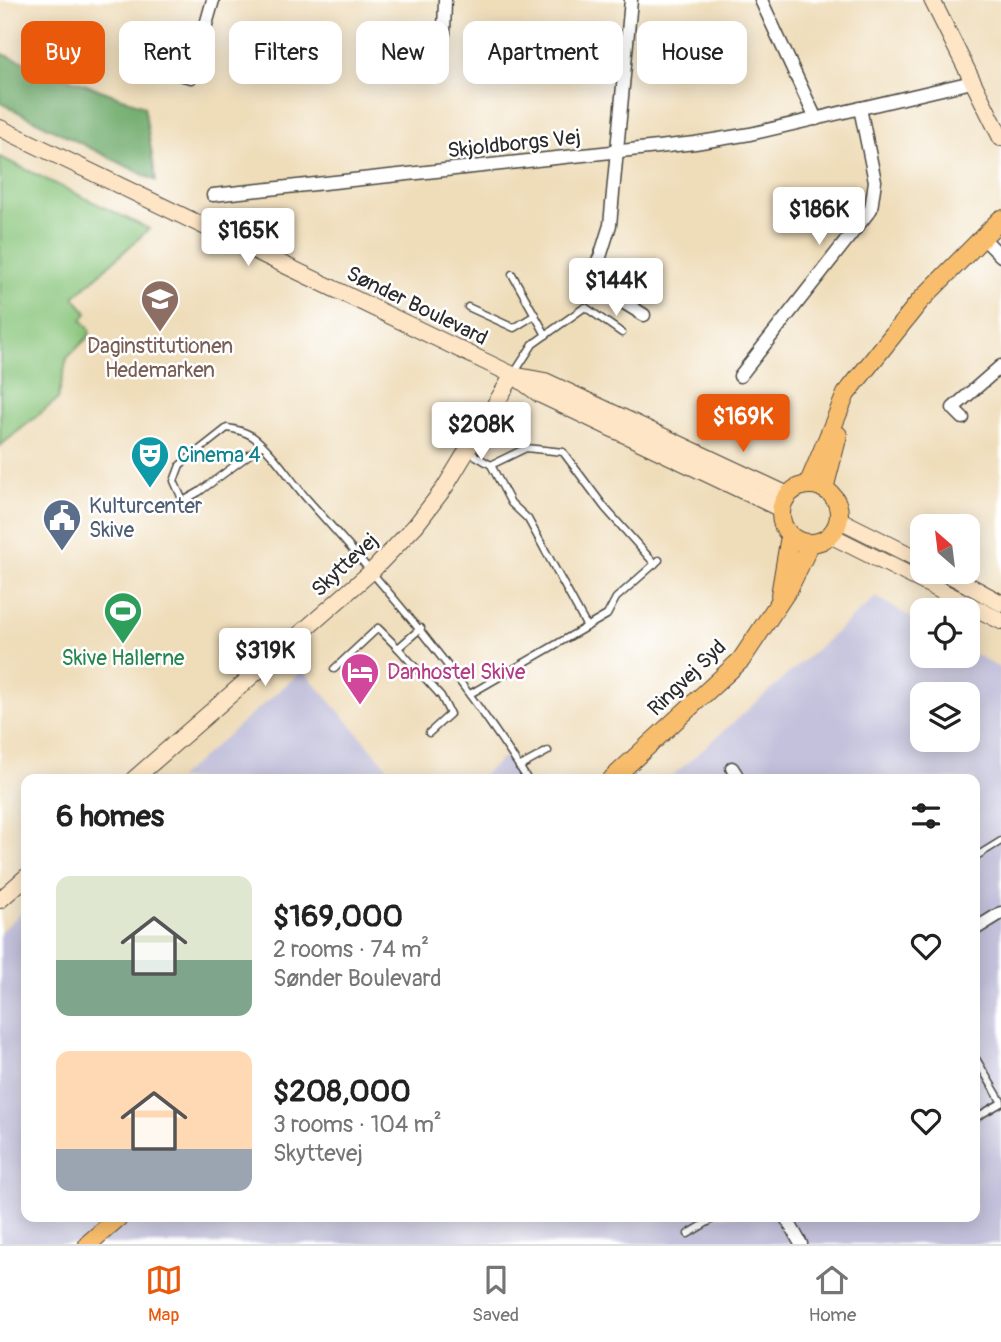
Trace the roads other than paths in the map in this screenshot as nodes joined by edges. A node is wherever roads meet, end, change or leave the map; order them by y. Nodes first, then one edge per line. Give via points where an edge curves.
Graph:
1 (213, 0) edge
2 (445, 0) edge
3 (631, 0) edge
4 (761, 0) edge
5 (932, 0) edge
6 (207, 21) edge
7 (444, 21) edge
8 (972, 82) junction
9 (860, 108) junction
10 (816, 119) junction
11 (0, 128) edge
12 (1001, 138) edge
13 (616, 153) junction
14 (214, 195) dead end
15 (1001, 219) edge
16 (982, 237) junction
17 (1001, 256) edge
18 (512, 274) dead end
19 (587, 280) junction
20 (579, 294) dead end
21 (468, 307) dead end
22 (535, 315) junction
23 (644, 316) dead end
24 (622, 332) dead end
25 (547, 335) junction
26 (1001, 366) edge
27 (513, 375) junction
28 (740, 376) dead end
29 (962, 418) dead end
30 (261, 446) junction
31 (467, 451) junction
32 (491, 466) junction
33 (816, 487) junction
34 (784, 502) junction
35 (834, 527) junction
36 (790, 536) junction
37 (810, 544) junction
38 (910, 556) edge
39 (372, 571) junction
40 (966, 584) edge
41 (780, 598) junction
42 (1001, 603) edge
43 (1001, 621) edge
44 (587, 627) junction
45 (421, 628) junction
46 (398, 648) junction
47 (334, 669) dead end
48 (470, 694) junction
49 (429, 733) dead end
50 (548, 751) dead end
51 (519, 767) junction
52 (140, 774) edge
53 (524, 774) edge
54 (617, 774) edge
55 (1001, 841) edge
56 (980, 854) edge
57 (21, 881) edge
58 (0, 900) edge
59 (1001, 913) edge
60 (980, 926) edge
61 (980, 1066) edge
62 (1001, 1102) edge
63 (980, 1115) edge
64 (113, 1222) edge
65 (708, 1222) edge
66 (788, 1222) edge
67 (688, 1234) dead end
68 (89, 1244) edge
69 (801, 1244) edge

1 - 6 street
2 - 7 street
3 - 13 street
4 - 10 street
5 - 8 street
8 - 9 street, Skjoldborgs Vej
8 - 12 street
9 - 10 street, Skjoldborgs Vej
9 - 28 street via 875,181 870,209
10 - 13 street, Skjoldborgs Vej
11 - 27 street, Sønder Boulevard
13 - 14 street, Skjoldborgs Vej
13 - 19 street via 610,225
15 - 16 main road
16 - 17 street
16 - 33 main road via 920,300 856,383
18 - 22 lane
19 - 20 street
19 - 23 street
21 - 22 lane via 514,328
22 - 25 lane
24 - 25 lane via 585,307
25 - 27 lane via 533,344
26 - 29 street via 953,408
27 - 31 street, Skyttevej
27 - 34 street, Sønder Boulevard via 539,394
30 - 30 lane via 253,437 227,428 175,472 183,501
30 - 39 lane
31 - 32 lane
31 - 39 street, Skyttevej via 431,508
32 - 44 lane via 511,503 528,519
32 - 44 lane via 526,448 564,452 605,508 657,562 616,598 607,615
33 - 34 main road
33 - 35 main road via 836,502
34 - 36 main road via 782,524
35 - 37 main road
35 - 38 street
35 - 43 street
36 - 37 main road
36 - 41 main road, Ringvej Syd
37 - 41 main road, Ringvej Syd
39 - 45 lane
39 - 52 street, Skyttevej
40 - 42 street
41 - 54 main road, Ringvej Syd via 741,660
44 - 48 lane
45 - 46 lane
45 - 48 lane
46 - 47 lane via 378,628
46 - 49 lane via 441,696 450,714
48 - 51 lane
50 - 51 lane
51 - 53 lane
55 - 56 lane
57 - 58 street
59 - 60 street
61 - 62 lane
62 - 63 lane
64 - 68 main road
65 - 67 lane
66 - 69 street

